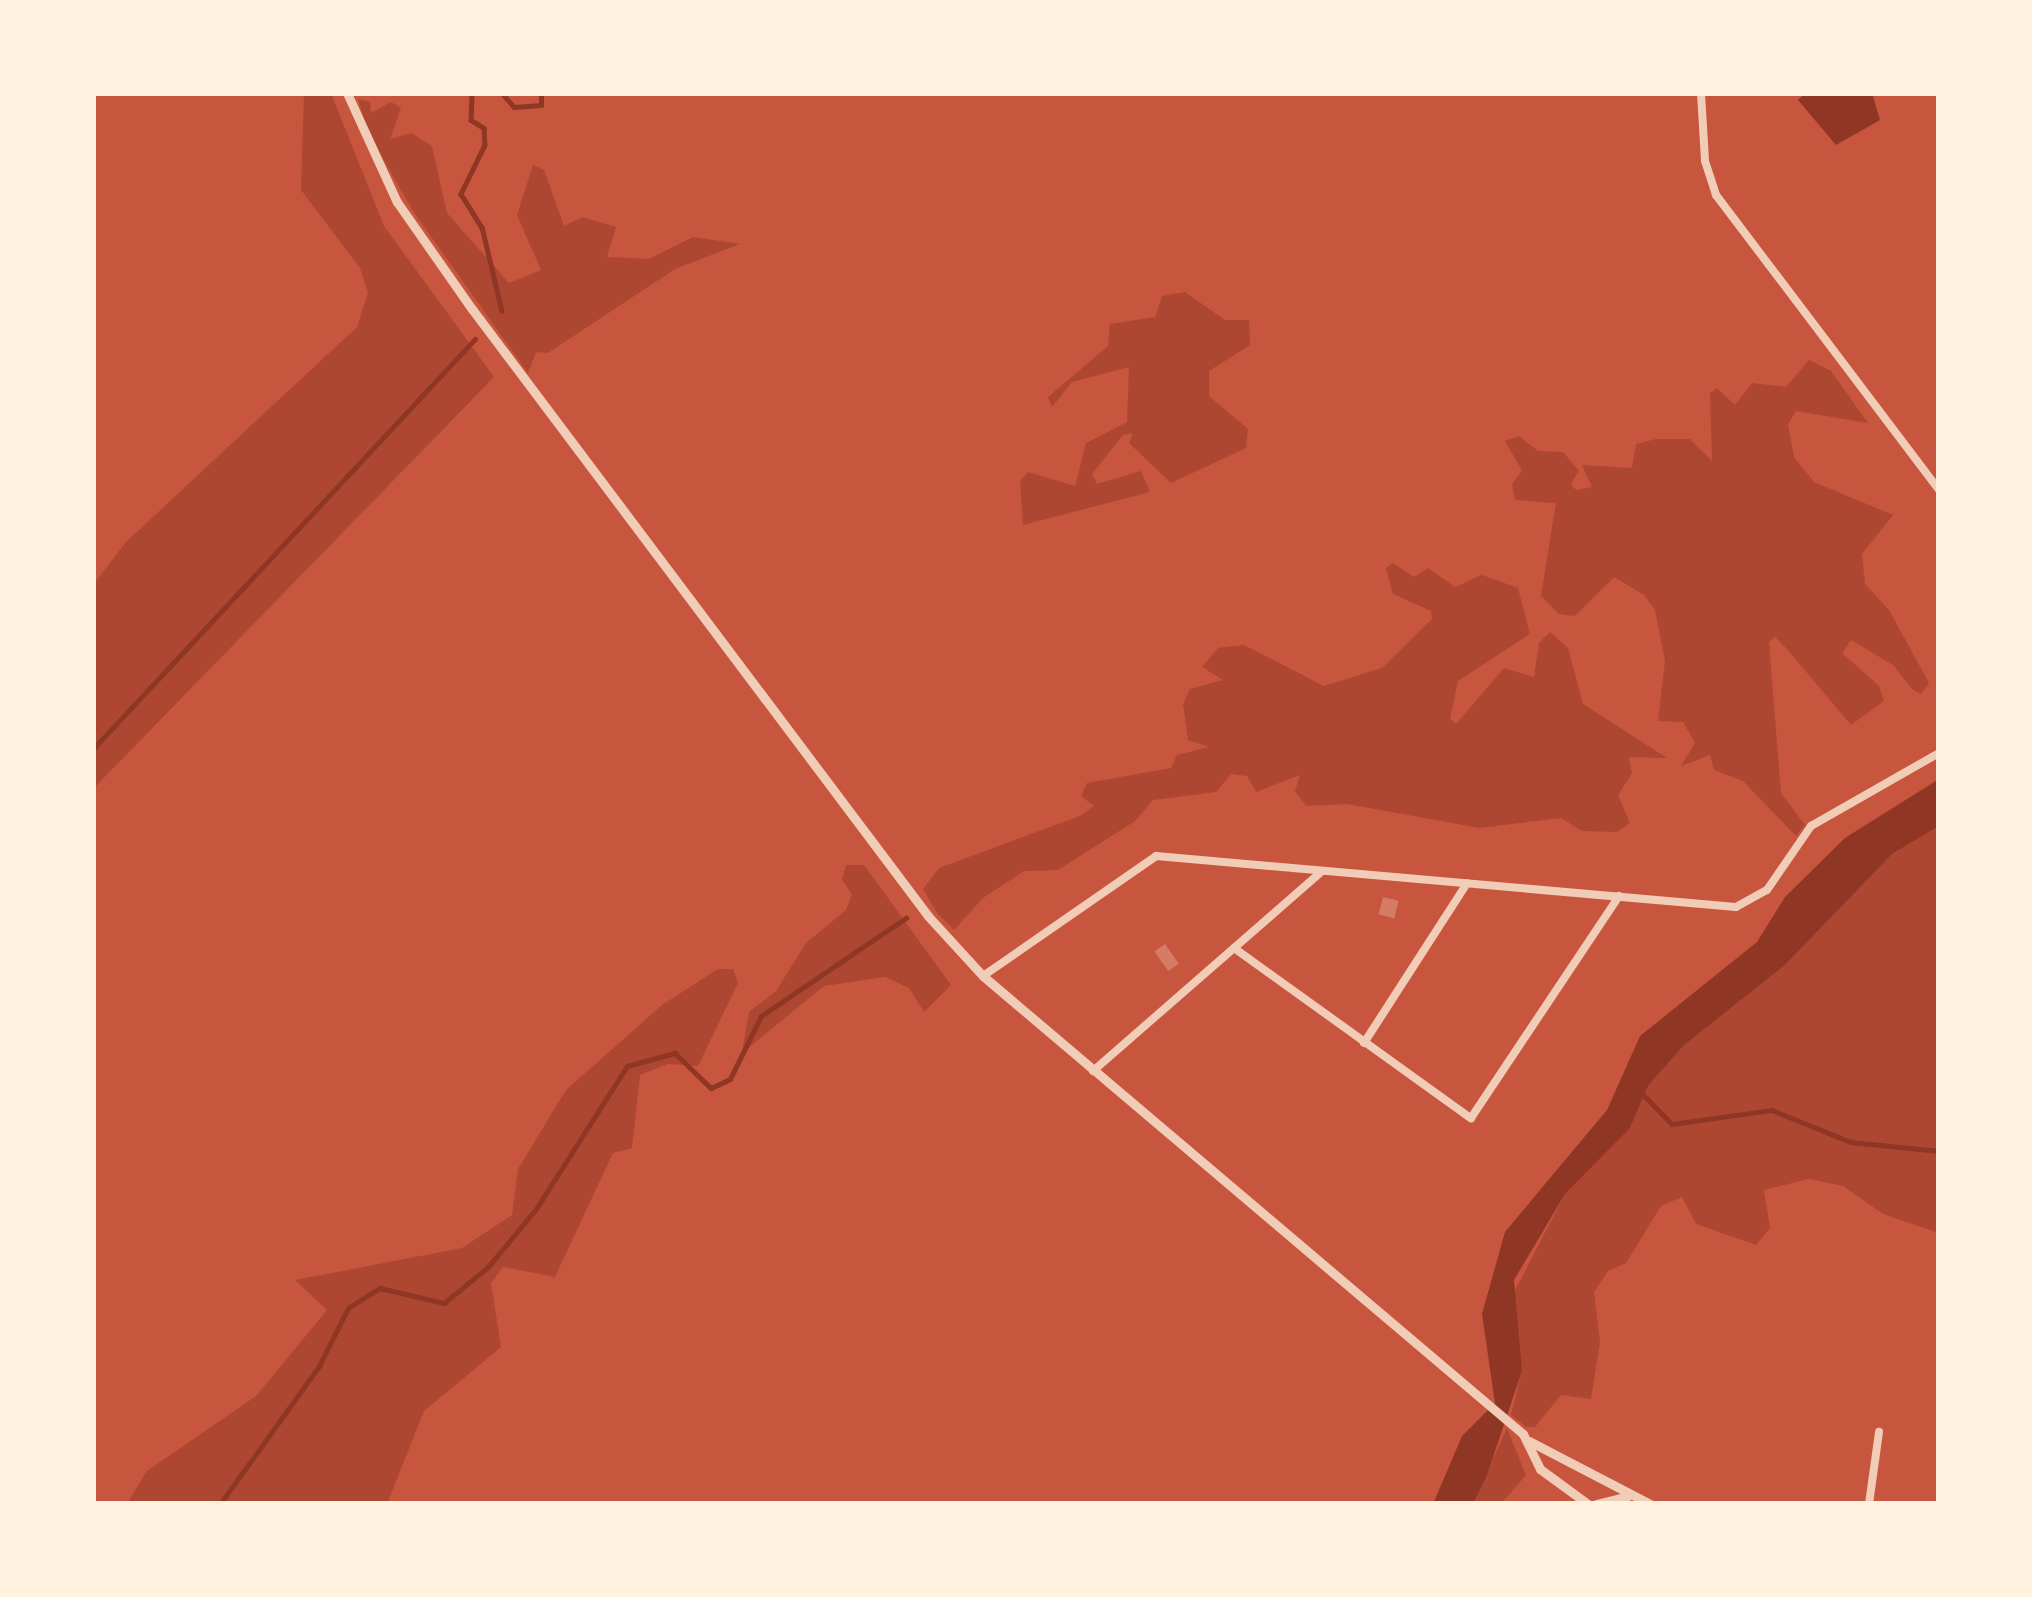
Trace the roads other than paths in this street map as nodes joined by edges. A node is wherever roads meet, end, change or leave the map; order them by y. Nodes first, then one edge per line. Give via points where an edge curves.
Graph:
1 (347, 93) edge
2 (1701, 93) edge
3 (1939, 490) edge
4 (1939, 753) edge
5 (1322, 871) junction
6 (1468, 884) junction
7 (1619, 896) junction
8 (1234, 948) junction
9 (983, 976) junction
10 (1364, 1043) junction
11 (1091, 1072) junction
12 (1880, 1432) dead end
13 (1526, 1438) junction
14 (1634, 1496) junction
15 (1592, 1504) edge
16 (1650, 1504) edge
17 (1869, 1504) edge

1 - 9 street via 397,202 472,309 928,916
2 - 3 street via 1707,176 1717,195
4 - 7 street via 1811,826 1767,890 1736,907
5 - 6 street
5 - 8 street
5 - 9 street via 1156,856
6 - 7 street
6 - 10 street
7 - 10 street via 1471,1118
8 - 10 street
8 - 11 street
9 - 11 street
11 - 13 street
12 - 17 street
13 - 14 street
13 - 15 street via 1540,1469
14 - 15 street
14 - 16 street

